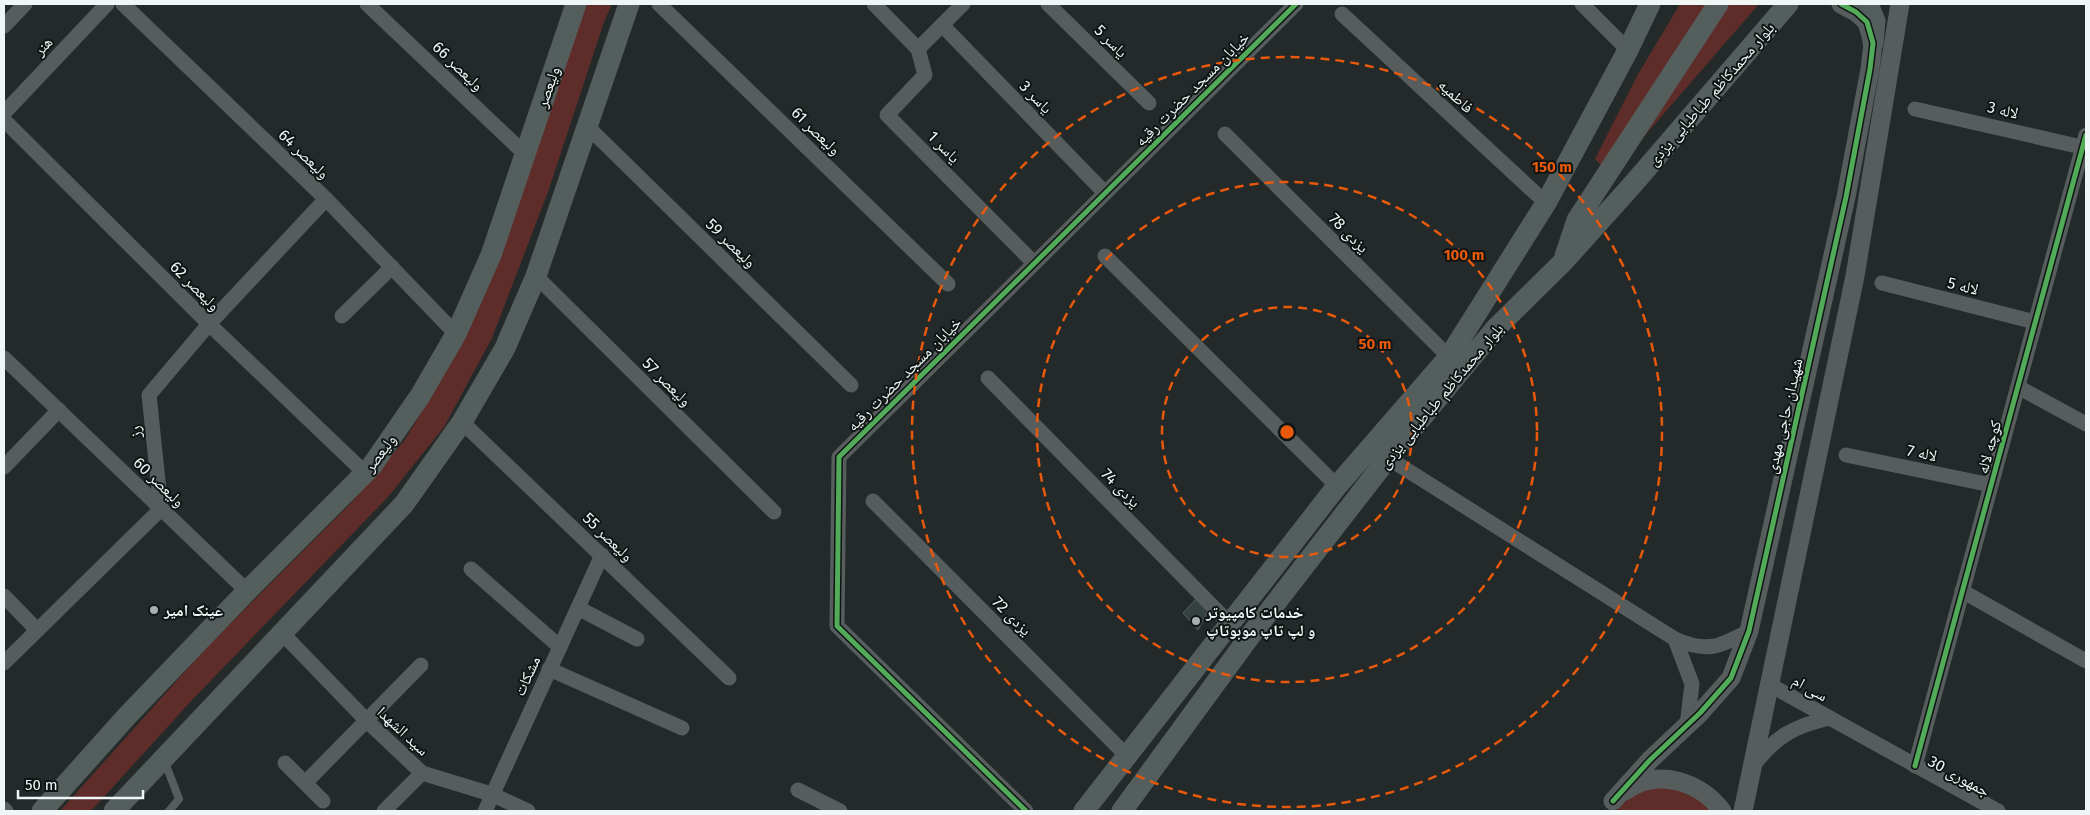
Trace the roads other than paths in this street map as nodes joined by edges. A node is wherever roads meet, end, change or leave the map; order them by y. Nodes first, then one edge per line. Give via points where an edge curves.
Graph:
1 (25, 4) edge
2 (107, 4) edge
3 (123, 4) edge
4 (368, 4) edge
5 (576, 4) edge
6 (629, 4) edge
7 (659, 4) edge
8 (874, 4) edge
9 (963, 4) edge
10 (1048, 4) edge
11 (1296, 4) edge
12 (1582, 4) edge
13 (1650, 4) edge
14 (1718, 4) edge
15 (1841, 4) edge
16 (1868, 4) edge
17 (1900, 4) edge
18 (1790, 6) edge
19 (1342, 14) dead end
20 (942, 25) junction
21 (4, 26) edge
22 (1873, 43) junction
23 (918, 49) junction
24 (1628, 50) junction
25 (1149, 103) dead end
26 (1916, 108) dead end
27 (4, 113) edge
28 (4, 120) edge
29 (587, 126) junction
30 (1225, 134) dead end
31 (2085, 143) edge
32 (525, 154) junction
33 (1105, 193) junction
34 (326, 199) junction
35 (1546, 203) junction
36 (1105, 256) dead end
37 (1564, 261) junction
38 (1034, 263) junction
39 (392, 267) junction
40 (536, 276) junction
41 (1882, 283) dead end
42 (948, 284) dead end
43 (342, 316) dead end
44 (2035, 322) junction
45 (209, 324) junction
46 (456, 334) junction
47 (1449, 357) junction
48 (4, 358) edge
49 (988, 378) dead end
50 (851, 385) dead end
51 (2018, 387) junction
52 (59, 410) junction
53 (462, 422) junction
54 (2086, 424) edge
55 (1846, 455) dead end
56 (1388, 458) junction
57 (4, 467) edge
58 (365, 473) junction
59 (1991, 485) junction
60 (1336, 486) junction
61 (873, 501) dead end
62 (161, 509) junction
63 (774, 512) dead end
64 (602, 555) junction
65 (471, 569) dead end
66 (247, 591) junction
67 (1962, 592) junction
68 (4, 596) edge
69 (578, 608) junction
70 (1229, 623) junction
71 (37, 630) junction
72 (1749, 631) junction
73 (281, 632) junction
74 (637, 639) dead end
75 (1674, 639) junction
76 (560, 647) junction
77 (2086, 661) edge
78 (4, 663) edge
79 (421, 666) dead end
80 (549, 669) junction
81 (729, 678) dead end
82 (1770, 685) junction
83 (1830, 718) junction
84 (367, 721) junction
85 (1687, 726) junction
86 (682, 728) dead end
87 (1126, 755) junction
88 (163, 758) junction
89 (286, 763) dead end
90 (1915, 766) junction
91 (1752, 767) junction
92 (422, 773) junction
93 (305, 783) junction
94 (798, 790) dead end
95 (491, 794) junction
96 (323, 801) dead end
97 (1609, 806) edge
98 (4, 809) edge
99 (6, 811) edge
100 (42, 811) edge
101 (114, 811) edge
102 (169, 811) edge
103 (384, 811) edge
104 (485, 811) edge
105 (528, 811) edge
106 (840, 811) edge
107 (1026, 811) edge
108 (1084, 811) edge
109 (1122, 811) edge
110 (1722, 811) edge
111 (1743, 811) edge
112 (1998, 811) edge

1 - 21 street
2 - 27 street, هنر
3 - 34 street, ولیعصر 64
4 - 32 street, ولیعصر 66
5 - 32 main road, ولیعصر
6 - 29 main road
7 - 42 street, ولیعصر 61
8 - 23 street
9 - 20 street
10 - 25 street, یاسر 5
11 - 33 street, خیابان مسجد حضرت رقیه
12 - 24 street
13 - 24 main road, بلوار محمدکاظم طباطبایی یزدی
14 - 37 main road via 1577,220
15 - 22 street, شهیدان حاجی مهدی via 1867,22
16 - 22 main road via 1875,22
17 - 82 street via 1855,276
18 - 37 main road, بلوار محمدکاظم طباطبایی یزدی
19 - 35 street, فاطمیه
20 - 23 street
20 - 33 street, یاسر 3
22 - 72 street, شهیدان حاجی مهدی via 1846,197
23 - 38 street, یاسر 1 via 925,75 887,115
24 - 35 main road, بلوار محمدکاظم طباطبایی یزدی
26 - 31 street, لاله 3
28 - 45 street, ولیعصر 62
29 - 40 main road
29 - 50 street, ولیعصر 59
30 - 47 street, یزدی 78
31 - 44 street, کوچه لاله
32 - 46 main road, ولیعصر via 491,255
33 - 38 street, خیابان مسجد حضرت رقیه
34 - 39 street, ولیعصر 64
34 - 45 street, رز
35 - 47 main road, بلوار محمدکاظم طباطبایی یزدی
36 - 60 street
37 - 56 main road, بلوار محمدکاظم طباطبایی یزدی via 1496,328
38 - 107 street, خیابان مسجد حضرت رقیه via 839,457 837,626
39 - 43 street
39 - 46 street, ولیعصر 64
40 - 53 main road via 505,348
40 - 63 street, ولیعصر 57
41 - 44 street, لاله 5
44 - 51 street, کوچه لاله
45 - 58 street, ولیعصر 62
45 - 62 street, رز via 149,395
46 - 58 main road, ولیعصر via 420,396
47 - 60 main road, بلوار محمدکاظم طباطبایی یزدی
48 - 52 street, ولیعصر 60
49 - 70 street, یزدی 74
51 - 54 street
51 - 59 street, کوچه لاله
52 - 57 street
52 - 62 street, ولیعصر 60
53 - 64 street, ولیعصر 55
53 - 73 main road via 404,504
55 - 59 street, لاله 7
56 - 75 street
56 - 109 main road, بلوار محمدکاظم طباطبایی یزدی via 1250,636
58 - 66 main road, ولیعصر
59 - 67 street, کوچه لاله
60 - 70 main road, بلوار محمدکاظم طباطبایی یزدی
61 - 87 street, یزدی 72
62 - 66 street, ولیعصر 60
62 - 71 street
64 - 69 street, مشکات
64 - 81 street, ولیعصر 55
65 - 76 street
66 - 100 main road, ولیعصر via 127,716
67 - 77 street
67 - 90 street, کوچه لاله
68 - 71 street
69 - 74 street
69 - 76 street, مشکات
70 - 87 main road, بلوار محمدکاظم طباطبایی یزدی
71 - 78 street
72 - 75 street via 1724,645 1705,648
72 - 85 street, شهیدان حاجی مهدی via 1731,678
73 - 84 street, سید الشهدا
73 - 88 main road
75 - 85 street via 1692,684
76 - 80 street, مشکات
79 - 84 street
80 - 86 street
80 - 95 street, مشکات
82 - 83 street, سی ام
82 - 91 street
83 - 90 street, جمهوری 30
83 - 91 street, سی ام via 1789,731 1768,747
84 - 92 street, سید الشهدا
84 - 93 street
85 - 97 street, شهیدان حاجی مهدی via 1650,760
87 - 108 main road, بلوار محمدکاظم طباطبایی یزدی
88 - 101 main road
88 - 102 lane via 180,799
89 - 93 street
90 - 112 street, جمهوری 30
91 - 111 street
92 - 95 street, سید الشهدا
92 - 103 street
93 - 96 street
94 - 106 street
95 - 104 street, مشکات
95 - 105 street, سید الشهدا
97 - 110 street via 1628,789 1666,779 1692,785 1714,800
98 - 99 street

